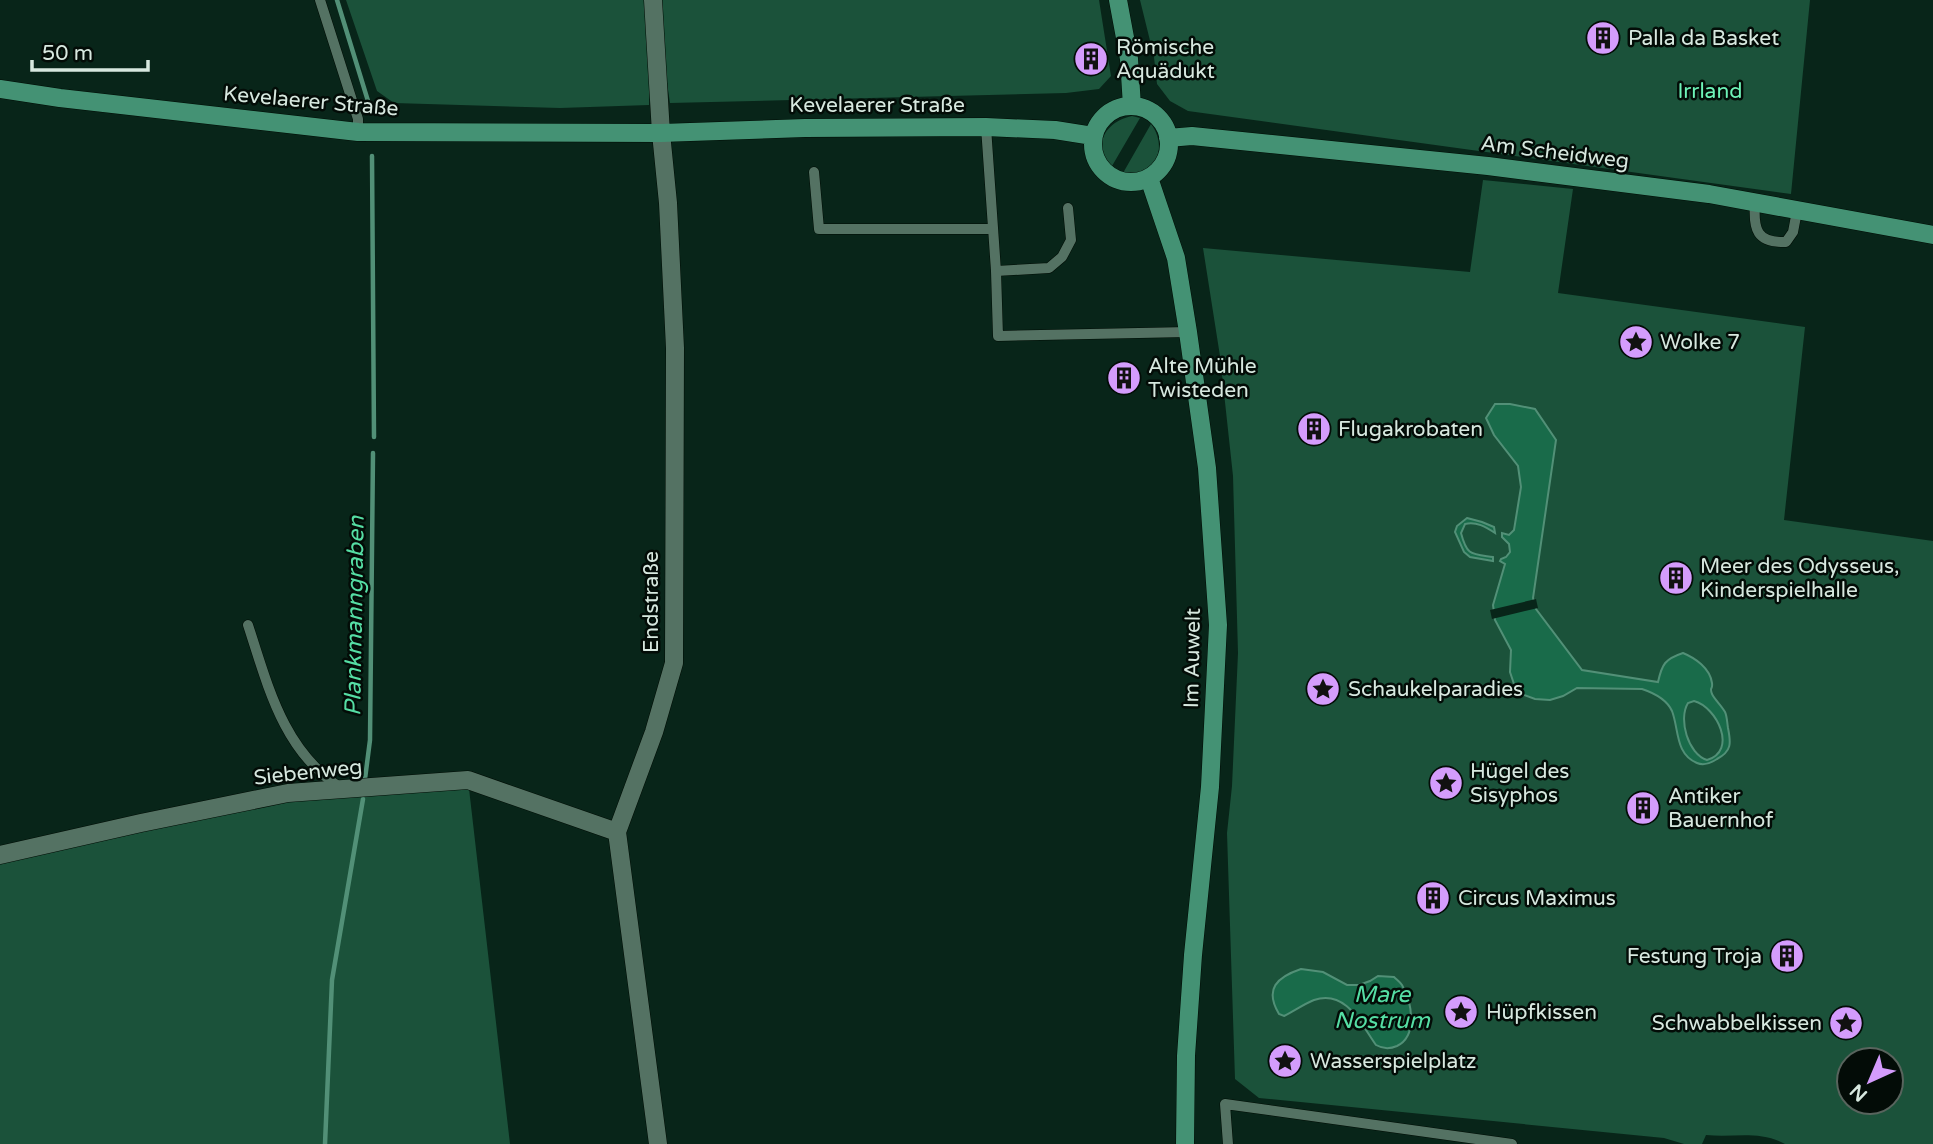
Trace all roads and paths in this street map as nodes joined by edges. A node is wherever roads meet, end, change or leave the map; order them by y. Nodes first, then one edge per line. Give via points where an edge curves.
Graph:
1 (320, 0) edge
2 (653, 0) edge
3 (1118, 0) edge
4 (0, 89) edge
5 (1132, 106) junction
6 (986, 127) junction
7 (358, 132) junction
8 (661, 133) junction
9 (1093, 136) junction
10 (1168, 138) junction
11 (814, 172) dead end
12 (1149, 178) junction
13 (1755, 203) junction
14 (1068, 208) dead end
15 (1797, 211) junction
16 (993, 229) junction
17 (1933, 235) edge
18 (996, 271) junction
19 (1188, 332) junction
20 (248, 625) dead end
21 (343, 790) junction
22 (617, 832) junction
23 (0, 855) edge
24 (658, 1144) edge
25 (1185, 1144) edge
26 (1228, 1144) edge
27 (1512, 1144) edge

1 - 7 lane via 358,119
2 - 8 street
3 - 5 street
4 - 7 street, Kevelaerer Straße
5 - 9 street via 1107,115
5 - 10 street via 1155,114
6 - 8 street, Kevelaerer Straße
6 - 9 street, Kevelaerer Straße
6 - 16 lane
7 - 8 street, Kevelaerer Straße
8 - 22 street, Endstraße via 674,348 674,663
9 - 12 street via 1096,159 1112,177 1124,182
10 - 12 street via 1166,160
10 - 13 street, Am Scheidweg via 1192,136 1488,166
11 - 16 lane via 819,229
12 - 19 street, Im Auwelt via 1176,258
13 - 15 street, Am Scheidweg
13 - 15 lane via 1759,236 1772,243 1786,242
14 - 18 lane via 1071,240 1062,257 1049,268
15 - 17 street, Am Scheidweg
16 - 18 lane
18 - 19 lane via 998,336
19 - 25 street, Im Auwelt via 1207,468 1218,625 1210,787 1185,1056
20 - 21 lane via 291,738 309,763
21 - 22 street, Siebenweg via 468,780
21 - 23 street, Siebenweg via 288,793
22 - 24 street, Endstraße
26 - 27 lane via 1225,1104

